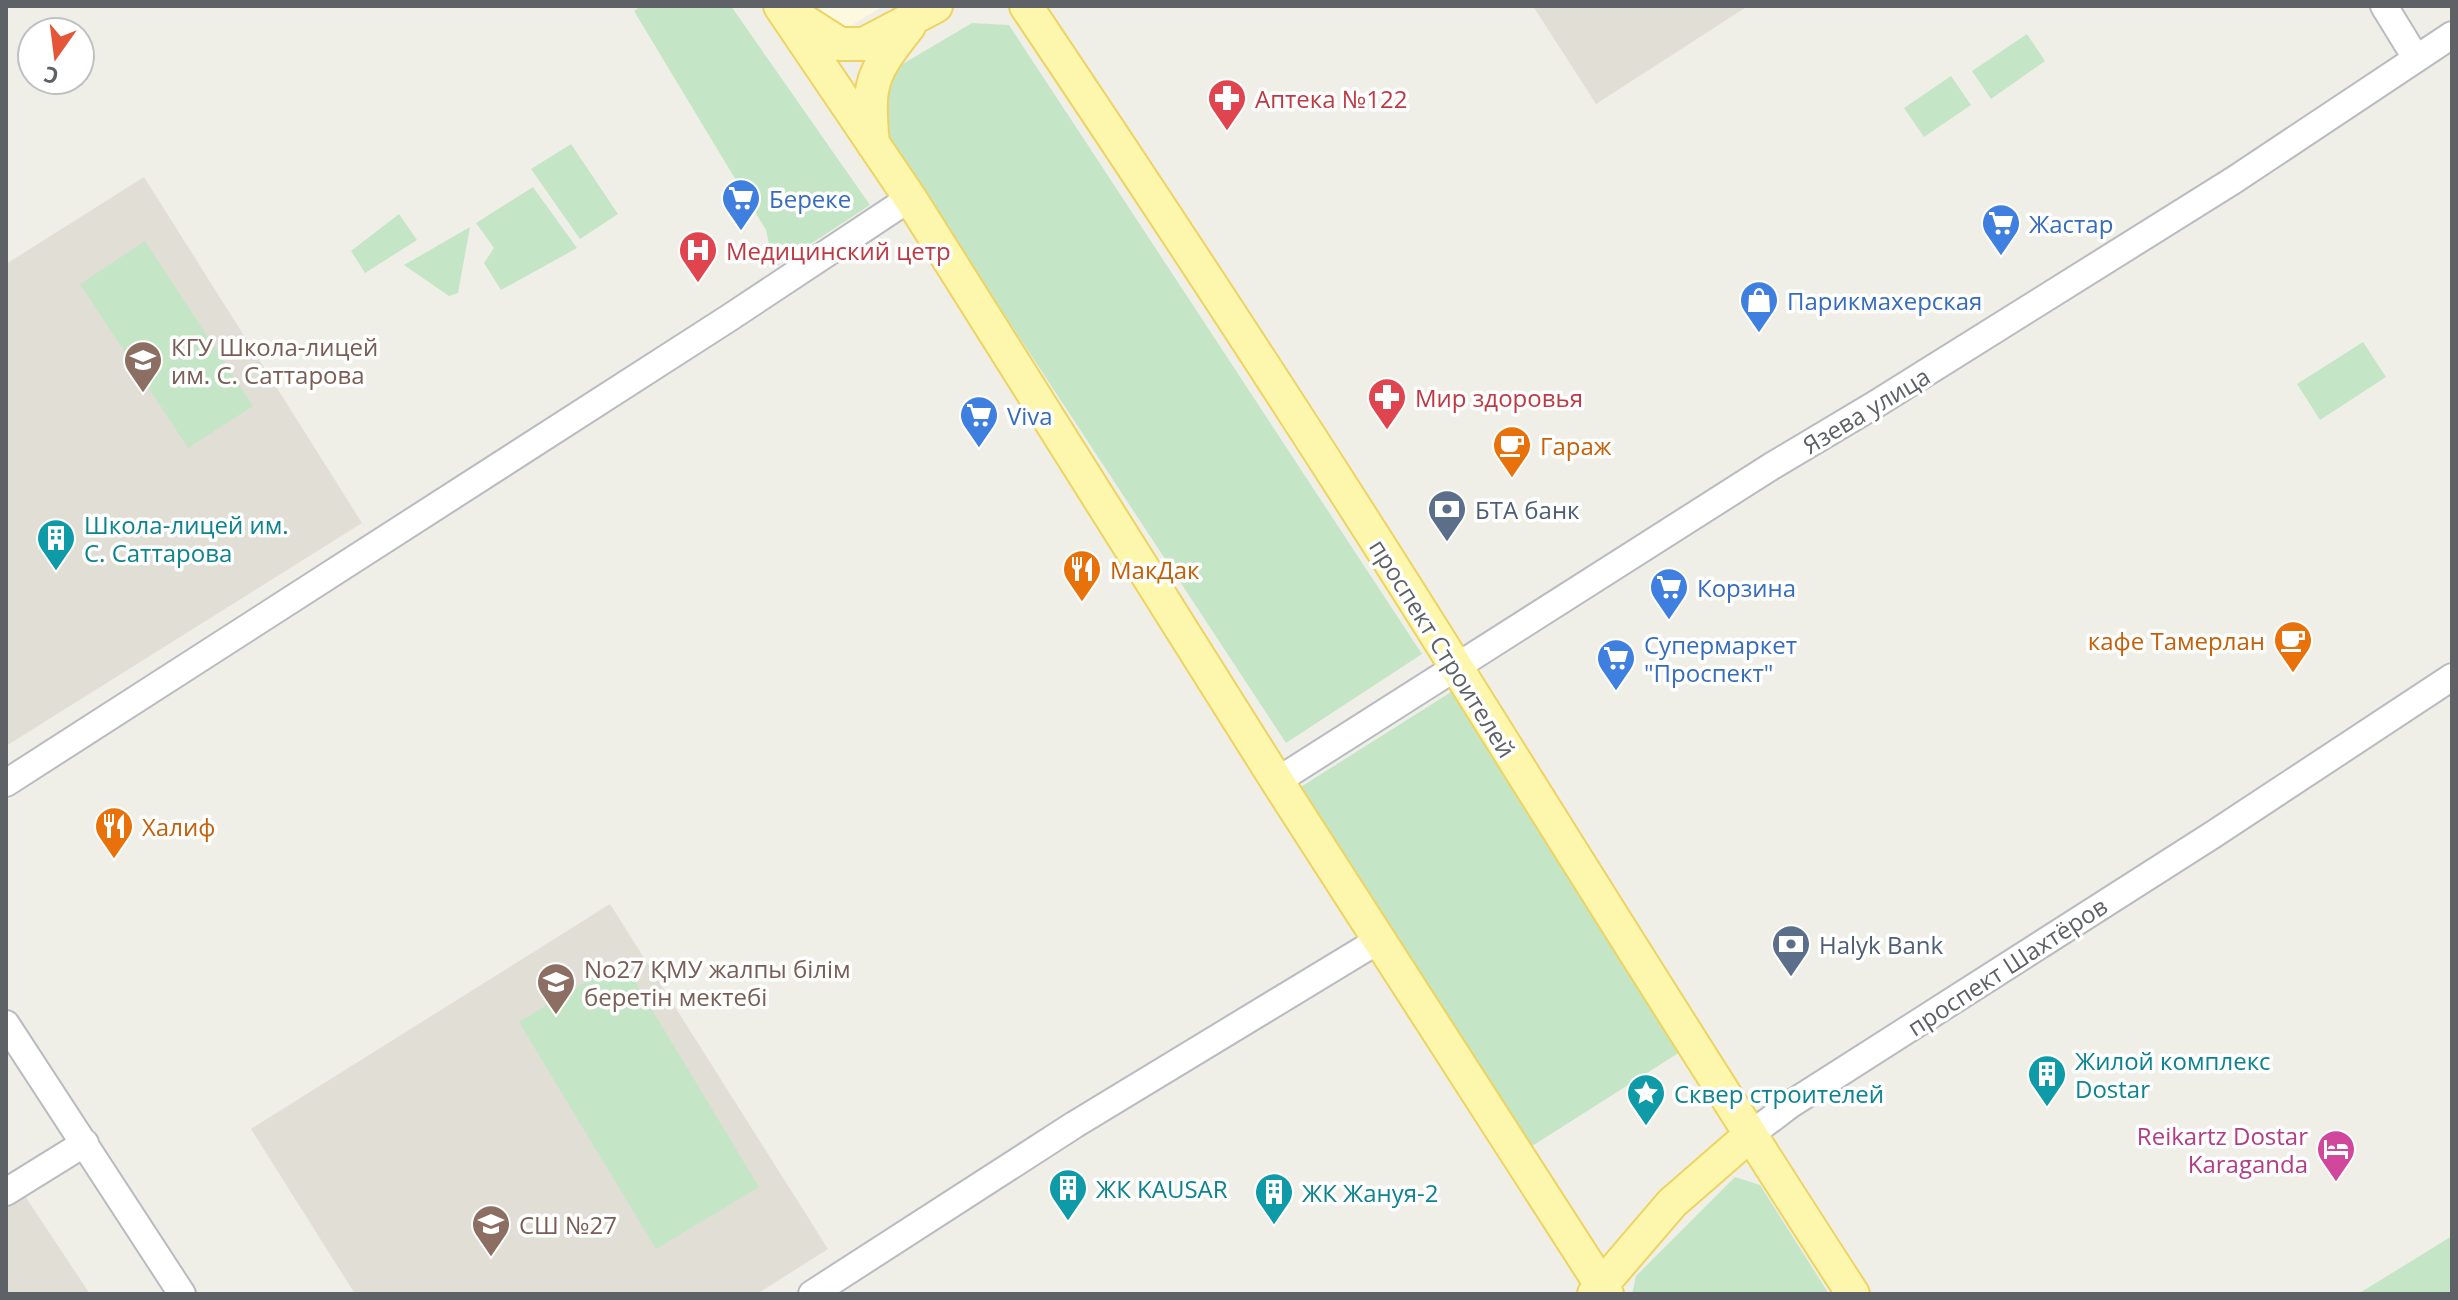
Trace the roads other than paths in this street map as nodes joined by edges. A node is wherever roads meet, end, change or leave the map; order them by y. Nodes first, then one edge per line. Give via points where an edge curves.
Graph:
1 (781, 6) edge
2 (1026, 6) edge
3 (2384, 6) edge
4 (926, 12) edge
5 (2452, 35) edge
6 (2416, 58) junction
7 (873, 145) junction
8 (910, 198) junction
9 (1457, 667) junction
10 (2452, 677) edge
11 (1277, 781) junction
12 (6, 783) edge
13 (1379, 940) junction
14 (6, 1024) edge
15 (1750, 1135) junction
16 (85, 1143) junction
17 (6, 1192) edge
18 (1601, 1291) edge
19 (182, 1294) edge
20 (812, 1294) edge
21 (1853, 1294) edge

1 - 4 main road via 840,44 864,44
1 - 7 main road
2 - 9 main road, проспект Строителей
3 - 6 street
4 - 7 main road via 873,76
5 - 6 street, Язева улица
6 - 9 street, Язева улица via 2234,180
7 - 8 main road
8 - 11 main road
8 - 12 street
9 - 11 street, Язева улица
9 - 15 main road, проспект Строителей
10 - 15 street, проспект Шахтёров
11 - 13 main road
13 - 18 main road
13 - 20 street via 1074,1125
14 - 16 street
15 - 18 main road, проспект Шахтёров via 1672,1203
15 - 21 main road, проспект Строителей
16 - 17 street
16 - 19 street

